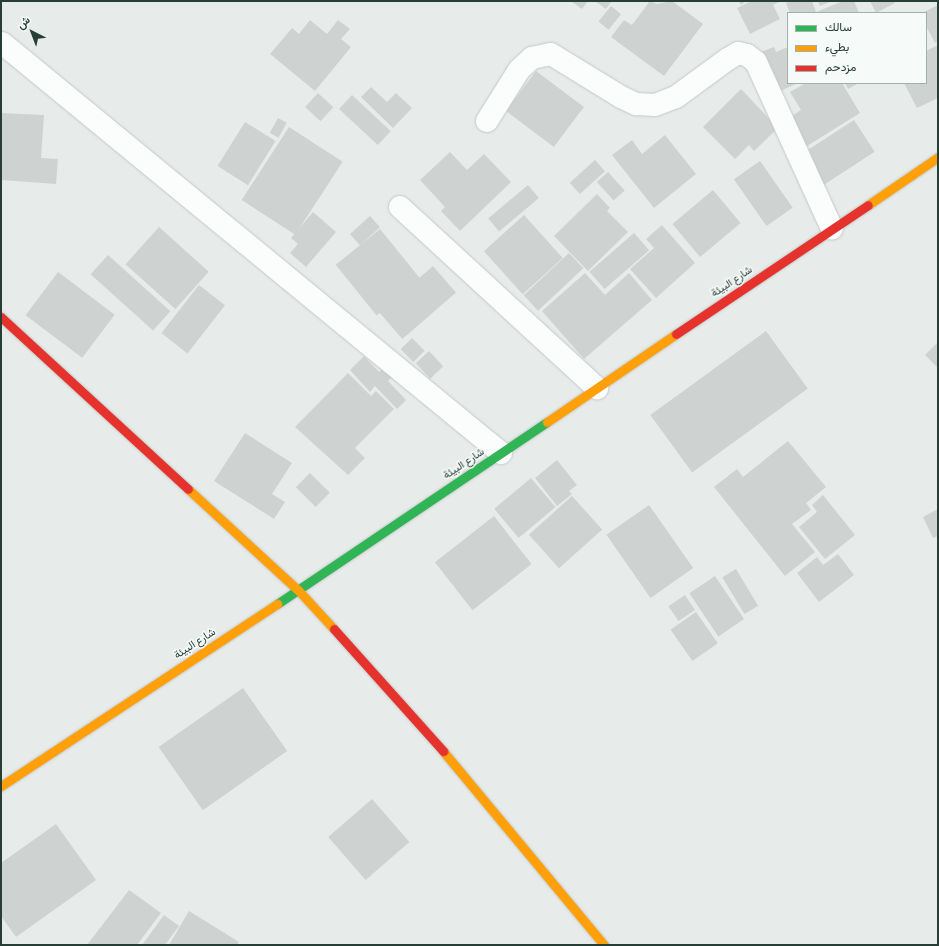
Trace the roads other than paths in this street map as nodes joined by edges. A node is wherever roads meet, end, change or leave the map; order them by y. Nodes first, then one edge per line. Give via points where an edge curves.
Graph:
1 (2, 43) dead end
2 (487, 121) dead end
3 (938, 157) edge
4 (400, 207) dead end
5 (832, 229) junction
6 (1, 317) edge
7 (597, 388) junction
8 (501, 453) junction
9 (298, 590) junction
10 (1, 786) edge
11 (604, 945) edge

1 - 8 street
2 - 5 street via 519,70 532,58 551,54 621,97 636,104 655,105 676,98 733,56 747,55 756,62
3 - 5 street, شارع البيئة
4 - 7 street
5 - 7 street, شارع البيئة
6 - 9 street
7 - 8 street, شارع البيئة
8 - 9 street, شارع البيئة
9 - 10 street, شارع البيئة
9 - 11 street via 418,723

